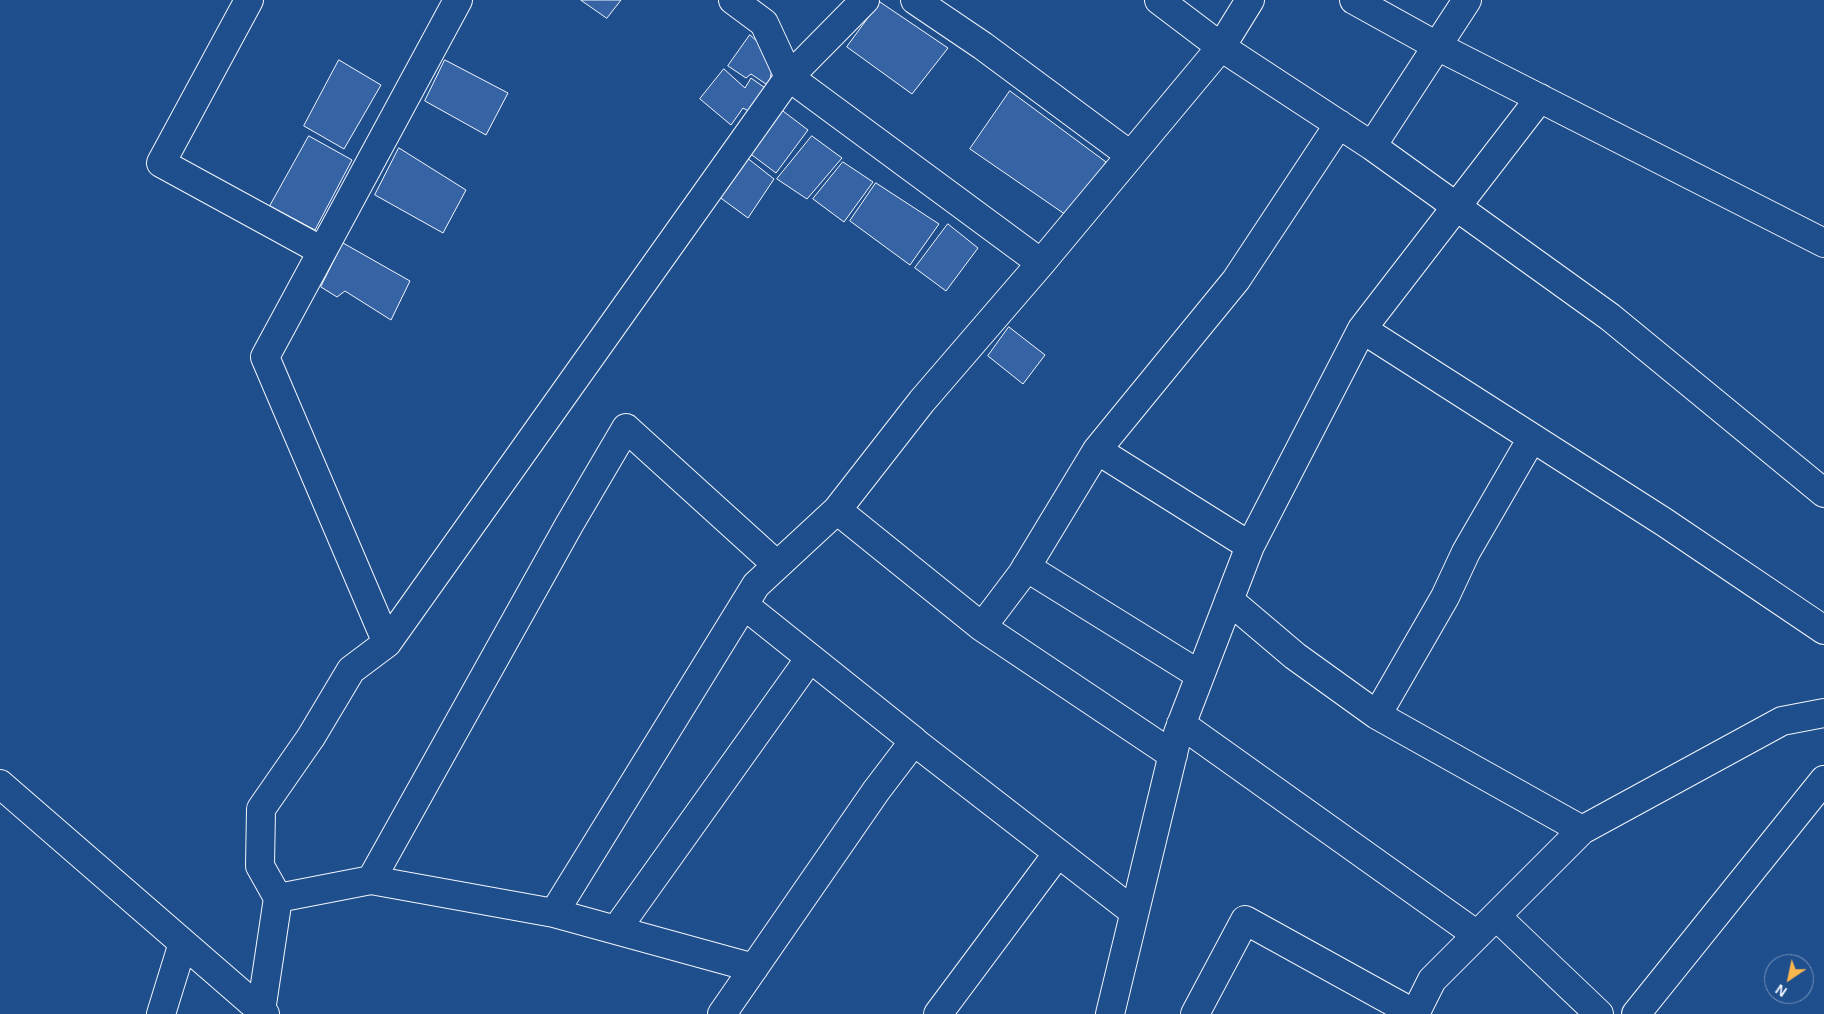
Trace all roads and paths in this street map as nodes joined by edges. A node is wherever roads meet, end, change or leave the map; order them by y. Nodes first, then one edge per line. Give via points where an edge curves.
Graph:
1 (248, 0) edge
2 (458, 0) edge
3 (733, 0) edge
4 (865, 0) edge
5 (915, 0) edge
6 (1159, 0) edge
7 (1250, 0) edge
8 (1354, 0) edge
9 (1468, 0) edge
10 (1437, 46) junction
11 (1221, 47) junction
12 (789, 77) junction
13 (1540, 98) junction
14 (1339, 124) junction
15 (1372, 146) junction
16 (1130, 155) junction
17 (1458, 207) junction
18 (1824, 243) edge
19 (322, 251) junction
20 (1041, 263) junction
21 (1362, 329) junction
22 (1532, 438) junction
23 (1097, 450) junction
24 (1824, 493) edge
25 (837, 510) junction
26 (1250, 546) junction
27 (777, 565) junction
28 (1026, 566) junction
29 (1229, 600) junction
30 (744, 605) junction
31 (982, 627) junction
32 (1824, 630) edge
33 (388, 642) junction
34 (810, 658) junction
35 (1200, 676) junction
36 (1824, 714) edge
37 (1377, 715) junction
38 (1181, 724) junction
39 (906, 736) junction
40 (1172, 755) junction
41 (1824, 780) edge
42 (0, 784) edge
43 (1582, 830) junction
44 (1058, 853) junction
45 (370, 880) junction
46 (278, 898) junction
47 (1134, 912) junction
48 (554, 913) junction
49 (1496, 916) junction
50 (616, 930) junction
51 (1477, 935) junction
52 (183, 943) junction
53 (754, 968) junction
54 (263, 1013) edge
55 (161, 1014) edge
56 (722, 1014) edge
57 (938, 1014) edge
58 (1110, 1014) edge
59 (1195, 1014) edge
60 (1415, 1014) edge
61 (1599, 1014) edge
62 (1636, 1014) edge

1 - 19 street via 161,163
2 - 19 street
3 - 12 street via 764,23
4 - 12 street
5 - 16 street
6 - 11 street
7 - 11 street
8 - 10 street
9 - 10 street
10 - 13 street
10 - 15 street
11 - 14 street
11 - 16 street
12 - 20 street
12 - 33 street
13 - 17 street
13 - 18 street
14 - 15 street
14 - 23 street via 1236,280
15 - 17 street
16 - 20 street
17 - 21 street
17 - 24 street via 1610,317
19 - 33 street via 265,357
20 - 25 street via 922,401
21 - 22 street
21 - 26 street
22 - 32 street
22 - 37 street
23 - 26 street
23 - 28 street
25 - 27 street
25 - 31 street
26 - 29 street
27 - 30 street via 756,585
27 - 45 street via 626,428
28 - 31 street
28 - 35 street
29 - 35 street
29 - 37 street via 1295,656
30 - 34 street
30 - 48 street
31 - 40 street
33 - 46 street via 352,670 261,809 260,866
34 - 39 street
34 - 50 street
35 - 38 street
36 - 43 street via 1782,720
37 - 43 street
38 - 40 street
38 - 51 street
39 - 44 street
39 - 53 street via 914,741
40 - 47 street
41 - 62 street
42 - 52 street
43 - 49 street
44 - 47 street
44 - 57 street
45 - 46 street
45 - 48 street
46 - 54 street
47 - 58 street
48 - 50 street
49 - 51 street
49 - 61 street
50 - 53 street
51 - 60 street via 1432,980
52 - 54 street
52 - 55 street
53 - 56 street
59 - 60 street via 1245,920

